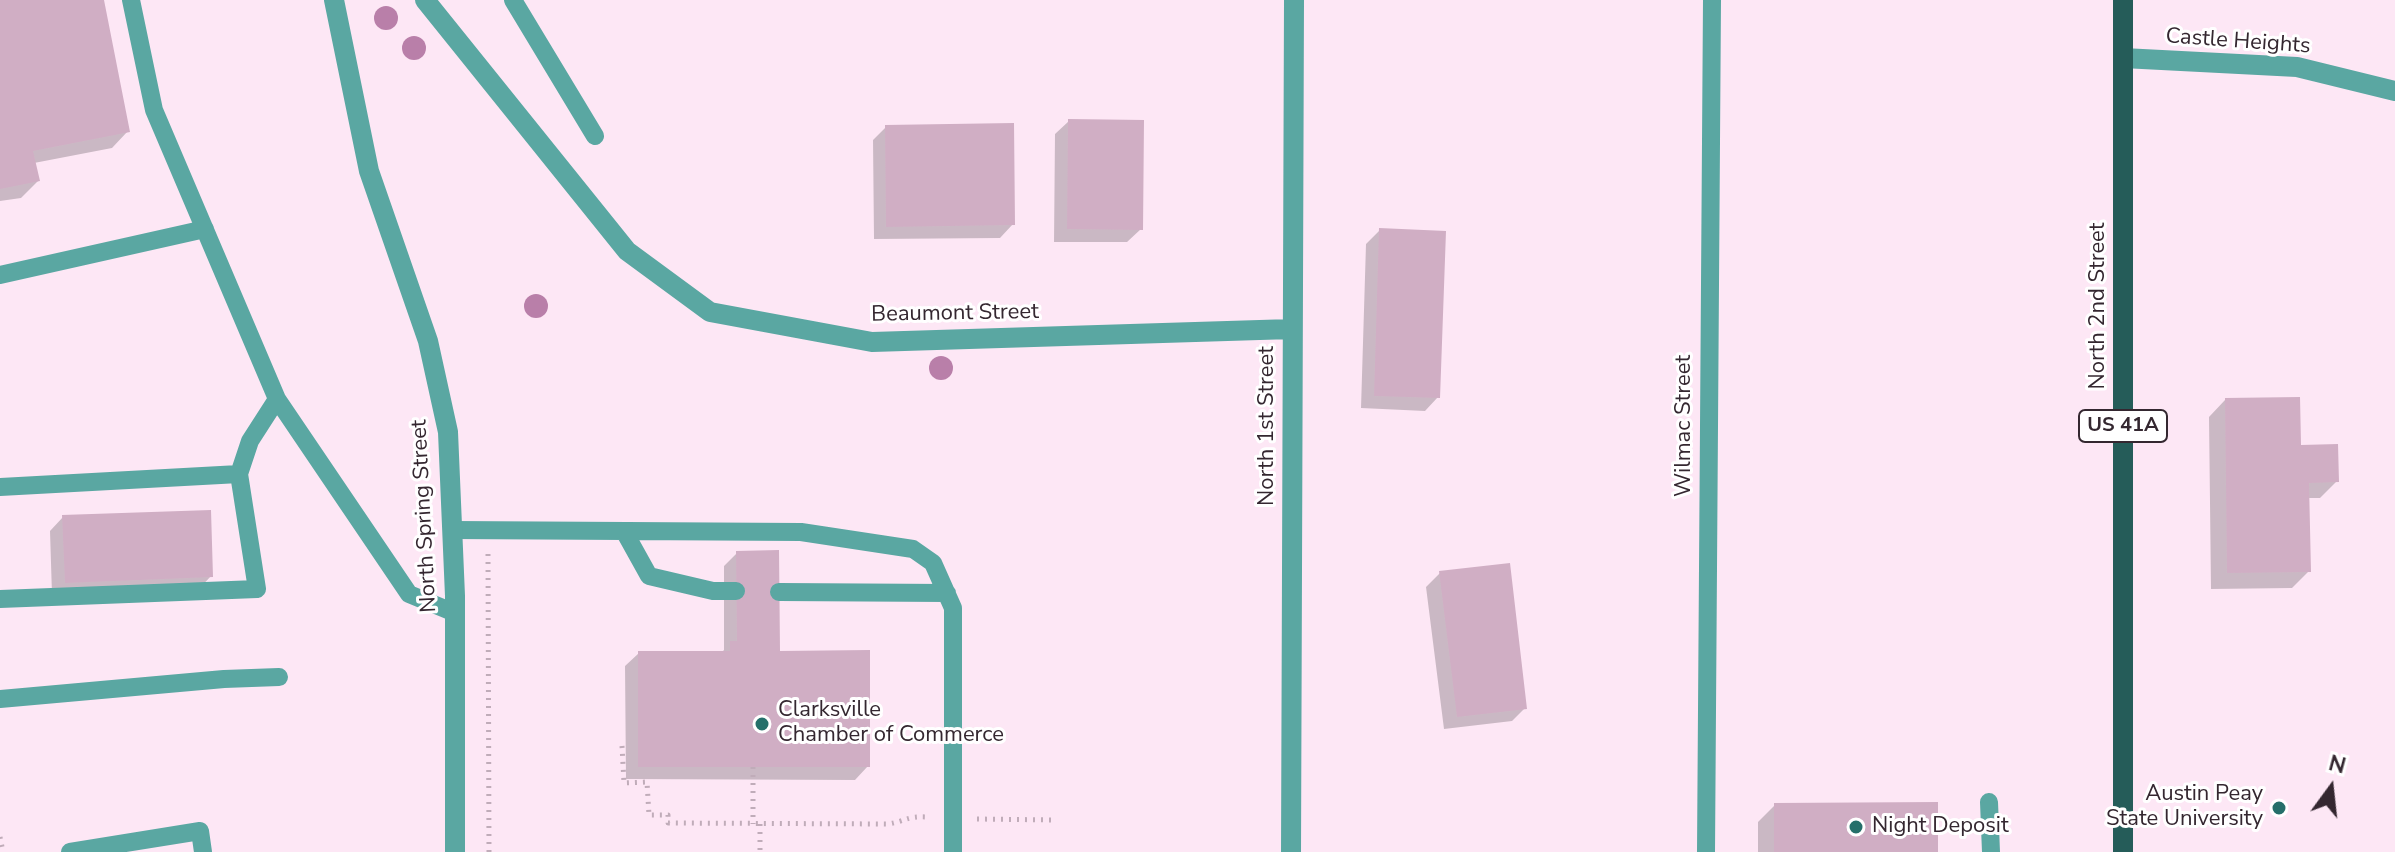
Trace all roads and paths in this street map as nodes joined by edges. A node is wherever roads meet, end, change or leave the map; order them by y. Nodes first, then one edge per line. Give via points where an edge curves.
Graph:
1 (131, 0) edge
2 (334, 0) edge
3 (425, 0) edge
4 (513, 0) edge
5 (1294, 0) edge
6 (1712, 0) edge
7 (2123, 0) edge
8 (2123, 58) junction
9 (2395, 91) edge
10 (595, 136) dead end
11 (205, 229) junction
12 (0, 275) edge
13 (1292, 329) junction
14 (277, 399) junction
15 (239, 474) junction
16 (0, 487) edge
17 (488, 529) junction
18 (452, 530) junction
19 (624, 531) junction
20 (736, 591) dead end
21 (779, 592) dead end
22 (947, 593) junction
23 (0, 599) edge
24 (455, 613) junction
25 (279, 677) dead end
26 (0, 699) edge
27 (622, 746) dead end
28 (753, 767) dead end
29 (1989, 802) dead end
30 (953, 818) junction
31 (1056, 820) dead end
32 (756, 824) junction
33 (0, 837) edge
34 (3, 852) edge
35 (70, 852) edge
36 (203, 852) edge
37 (455, 852) edge
38 (489, 852) edge
39 (760, 852) edge
40 (953, 852) edge
41 (1291, 852) edge
42 (1706, 852) edge
43 (1991, 852) edge
44 (2123, 852) edge

1 - 11 lane via 154,110
2 - 18 street, North Spring Street via 369,171 428,341 448,432
3 - 13 street, Beaumont Street via 627,251 710,312 872,342
4 - 10 lane
5 - 13 street, North 1st Street
6 - 42 lane, Wilmac Street
7 - 8 main road, North 2nd Street / US 41A
8 - 9 street, Castle Heights via 2297,67
8 - 44 main road, North 2nd Street / US 41A
11 - 12 lane
11 - 14 lane
13 - 41 street, North 1st Street
14 - 15 lane via 250,441
14 - 24 lane via 409,594
15 - 16 lane
15 - 23 lane via 257,589
17 - 18 lane
17 - 19 lane
17 - 38 path
18 - 24 street, North Spring Street
19 - 20 lane via 649,576
19 - 22 lane via 801,532 913,549 933,563
21 - 22 lane
22 - 30 lane via 953,608
24 - 37 street, North Spring Street
25 - 26 lane
27 - 32 path via 624,783 647,782 649,815 668,815 668,823
28 - 32 path
29 - 43 lane
30 - 31 path
30 - 32 path via 909,816 888,824
30 - 40 lane
32 - 39 path
33 - 34 path
35 - 36 lane via 200,831

